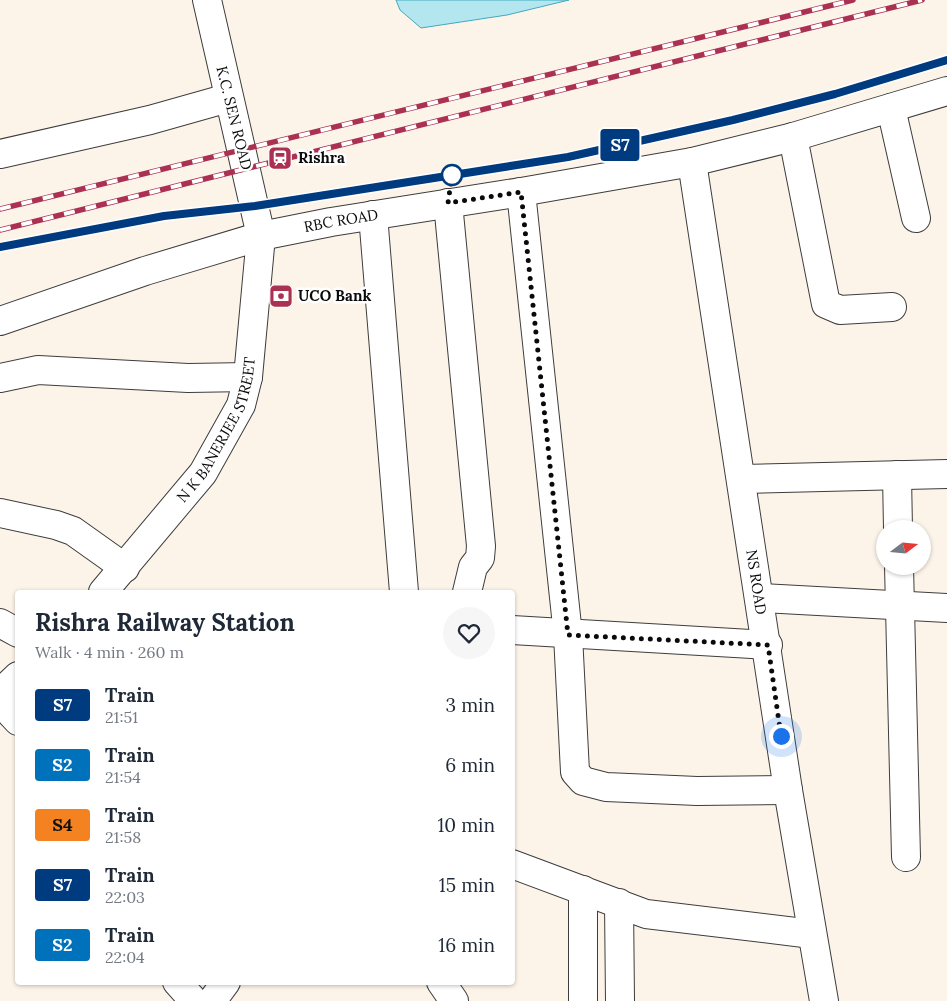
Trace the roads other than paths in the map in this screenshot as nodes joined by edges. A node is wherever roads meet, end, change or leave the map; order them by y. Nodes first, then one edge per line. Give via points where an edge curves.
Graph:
1 (207, 0) edge
2 (947, 91) edge
3 (228, 98) junction
4 (891, 108) junction
5 (793, 137) junction
6 (0, 154) edge
7 (692, 162) junction
8 (521, 192) junction
9 (448, 203) junction
10 (373, 214) junction
11 (916, 218) dead end
12 (261, 236) junction
13 (892, 308) dead end
14 (0, 321) edge
15 (248, 377) junction
16 (0, 378) edge
17 (947, 474) edge
18 (897, 475) junction
19 (742, 479) junction
20 (0, 514) edge
21 (898, 520) edge
22 (125, 568) junction
23 (899, 575) edge
24 (106, 590) edge
25 (404, 590) edge
26 (468, 590) edge
27 (761, 598) junction
28 (900, 605) junction
29 (947, 608) edge
30 (0, 622) edge
31 (515, 630) edge
32 (15, 631) edge
33 (568, 635) junction
34 (768, 645) junction
35 (15, 679) edge
36 (0, 693) edge
37 (0, 702) edge
38 (15, 718) edge
39 (788, 790) junction
40 (906, 857) dead end
41 (515, 865) edge
42 (583, 890) junction
43 (619, 903) junction
44 (812, 934) junction
45 (180, 985) edge
46 (224, 985) edge
47 (194, 1001) edge
48 (212, 1001) edge
49 (583, 1001) edge
50 (620, 1001) edge
51 (824, 1001) edge

1 - 3 street, K.C. SEN ROAD
2 - 4 street, RBC ROAD
3 - 6 street via 150,120
3 - 12 street, K.C. SEN ROAD
4 - 5 street, RBC ROAD
4 - 11 street
5 - 7 street, RBC ROAD
5 - 13 street via 826,304 840,310
7 - 8 street, RBC ROAD
7 - 19 street, NS ROAD
8 - 9 street, RBC ROAD
8 - 33 street
9 - 10 street, RBC ROAD
9 - 26 street via 481,546 480,558 473,568
10 - 12 street, RBC ROAD
10 - 25 street
12 - 14 street, RBC ROAD via 145,270
12 - 15 street, N K BANERJEE STREET
15 - 16 street via 188,378 38,370
15 - 22 street, N K BANERJEE STREET via 241,405 203,474
17 - 18 street
18 - 19 street
18 - 21 street
19 - 27 street, NS ROAD
20 - 22 street via 74,531
22 - 24 street, N K BANERJEE STREET
23 - 28 street
27 - 28 street
27 - 34 street, NS ROAD
28 - 29 street
28 - 40 street
30 - 32 street
31 - 33 street
33 - 34 street
33 - 39 street via 573,764 577,777 606,787
34 - 39 street, NS ROAD
35 - 36 street
37 - 38 street
39 - 44 street, NS ROAD
41 - 42 street
42 - 43 street
42 - 49 street
43 - 44 street via 646,914
43 - 50 street
44 - 51 street, NS ROAD
45 - 47 street
46 - 48 street

